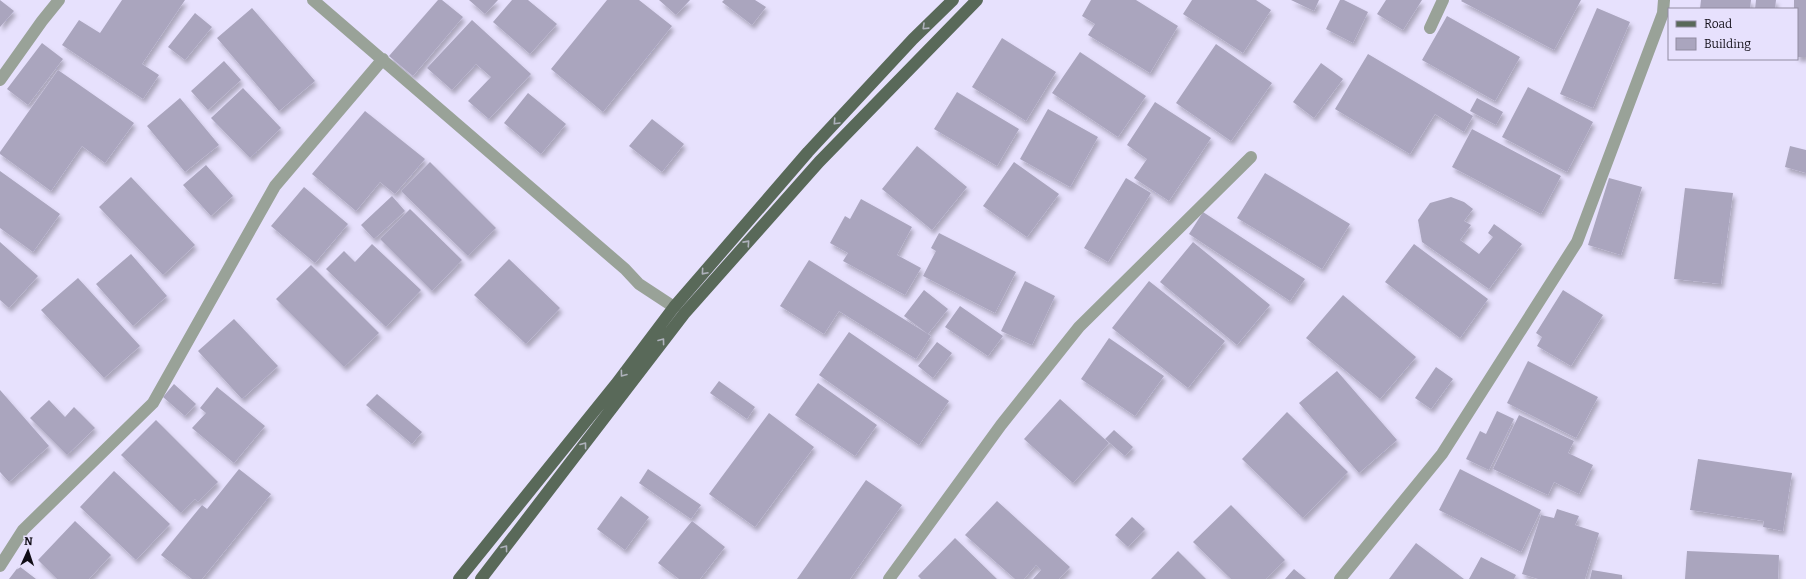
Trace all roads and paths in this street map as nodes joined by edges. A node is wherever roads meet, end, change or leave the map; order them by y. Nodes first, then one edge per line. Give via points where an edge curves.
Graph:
1 (59, 0) edge
2 (313, 0) edge
3 (953, 0) edge
4 (977, 0) edge
5 (1444, 0) edge
6 (1664, 0) edge
7 (1430, 28) dead end
8 (383, 59) junction
9 (0, 80) edge
10 (1251, 157) dead end
11 (674, 307) junction
12 (0, 566) edge
13 (459, 579) edge
14 (481, 579) edge
15 (889, 579) edge
16 (1340, 579) edge

1 - 9 street
2 - 8 street
3 -> 11 main road via 808,152
14 -> 4 main road via 684,314 818,162
5 - 7 street
6 - 16 street via 1663,13 1577,242 1442,454
8 - 11 street via 625,268 640,284
8 - 12 street via 275,186 153,403 23,530
10 - 15 street via 1080,326 1001,424
11 -> 13 main road via 616,384

